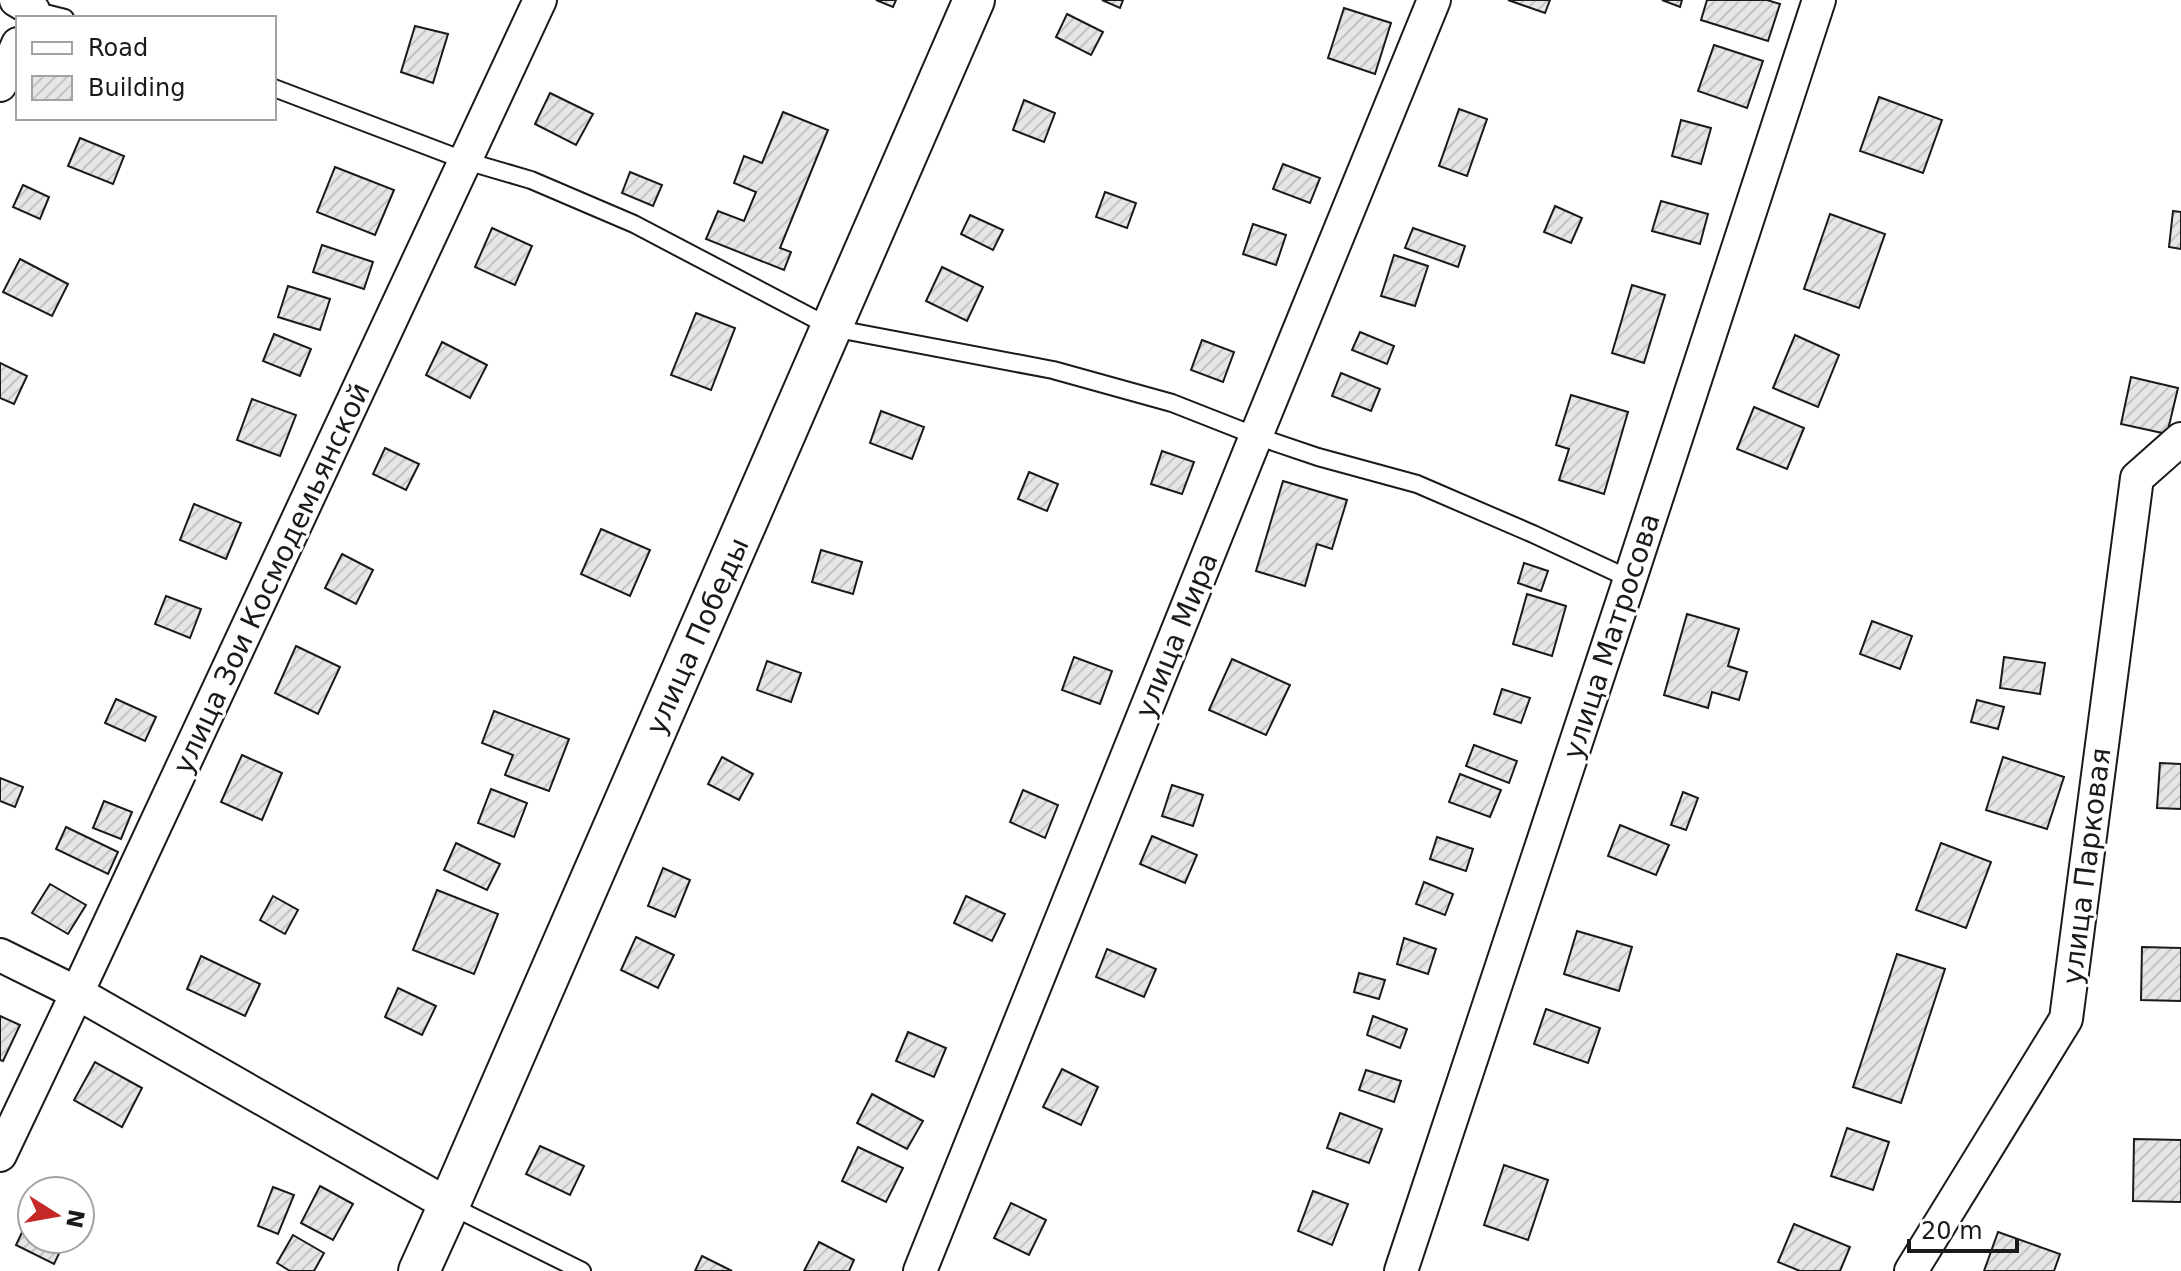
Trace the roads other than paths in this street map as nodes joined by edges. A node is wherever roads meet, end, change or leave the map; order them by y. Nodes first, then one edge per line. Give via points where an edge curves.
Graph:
1 (540, 0) edge
2 (974, 0) edge
3 (1434, 0) edge
4 (1819, 0) edge
5 (28, 7) edge
6 (58, 16) edge
7 (16, 49) edge
8 (0, 85) edge
9 (276, 89) edge
10 (466, 161) junction
11 (832, 328) junction
12 (1256, 436) junction
13 (2181, 439) edge
14 (1630, 579) junction
15 (0, 955) edge
16 (77, 993) junction
17 (0, 1155) edge
18 (449, 1205) junction
19 (419, 1271) edge
20 (582, 1271) edge
21 (920, 1271) edge
22 (1401, 1271) edge
23 (1911, 1271) edge

1 - 10 street, улица Зои Космодемьянской
2 - 11 street, улица Победы
3 - 12 street, улица Мира
4 - 14 street, улица Матросова
5 - 6 lane
7 - 8 street
9 - 10 lane
10 - 11 lane via 531,180 634,224
10 - 16 street, улица Зои Космодемьянской
11 - 12 lane via 1053,370 1172,403
11 - 18 street, улица Победы
12 - 14 lane via 1417,484
12 - 21 street, улица Мира
13 - 23 street, улица Парковая via 2137,478 2066,1019
14 - 22 street, улица Матросова
15 - 16 street
16 - 17 street, улица Зои Космодемьянской
16 - 18 street
18 - 19 street, улица Победы
18 - 20 lane

